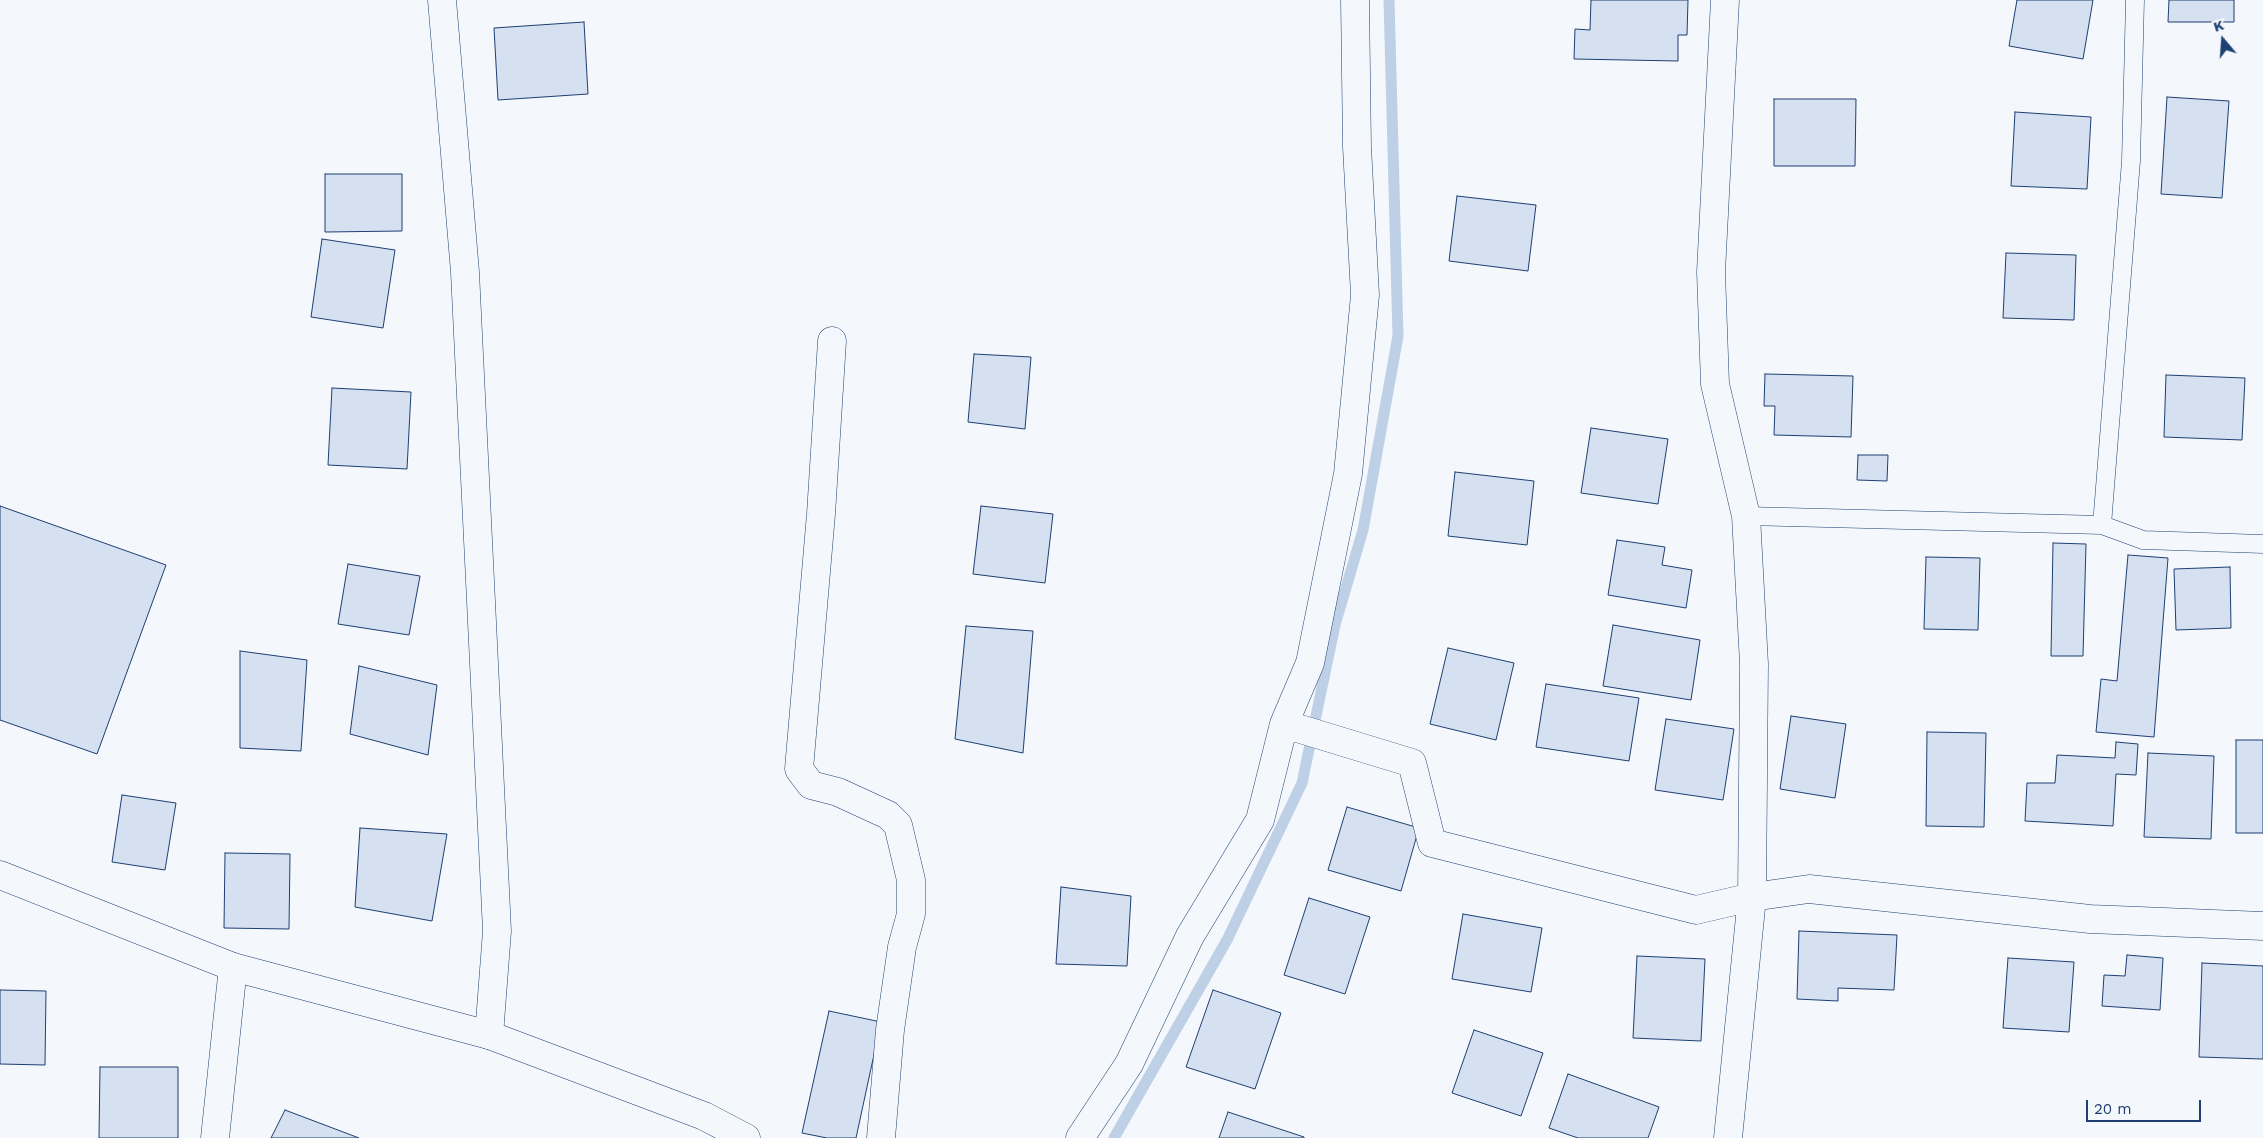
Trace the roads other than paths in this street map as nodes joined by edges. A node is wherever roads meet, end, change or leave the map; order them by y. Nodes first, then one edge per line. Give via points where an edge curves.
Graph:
1 (442, 0) edge
2 (1355, 0) edge
3 (1725, 0) edge
4 (2136, 0) edge
5 (832, 341) dead end
6 (1746, 516) junction
7 (2102, 525) junction
8 (2263, 544) edge
9 (1290, 726) junction
10 (0, 875) edge
11 (1752, 897) junction
12 (2263, 926) edge
13 (233, 967) junction
14 (489, 1035) junction
15 (215, 1138) edge
16 (746, 1138) edge
17 (881, 1138) edge
18 (1080, 1138) edge
19 (1728, 1138) edge

1 - 14 street via 465,272 495,882 497,931
2 - 9 street via 1357,147 1365,295 1348,474 1310,663
3 - 6 street via 1711,272 1715,384
4 - 7 lane via 2131,161
5 - 17 street via 799,769 811,785 838,792 888,815 898,825 910,880 911,914 902,947 890,1030
6 - 7 lane
6 - 11 street via 1754,664
7 - 8 lane via 2143,540
9 - 11 street via 1412,763 1432,843 1696,910
9 - 18 street via 1260,820 1190,936 1129,1064
10 - 13 street
11 - 12 street via 1809,889 2090,919
11 - 19 street
13 - 14 street
13 - 15 street
14 - 16 street via 704,1116

